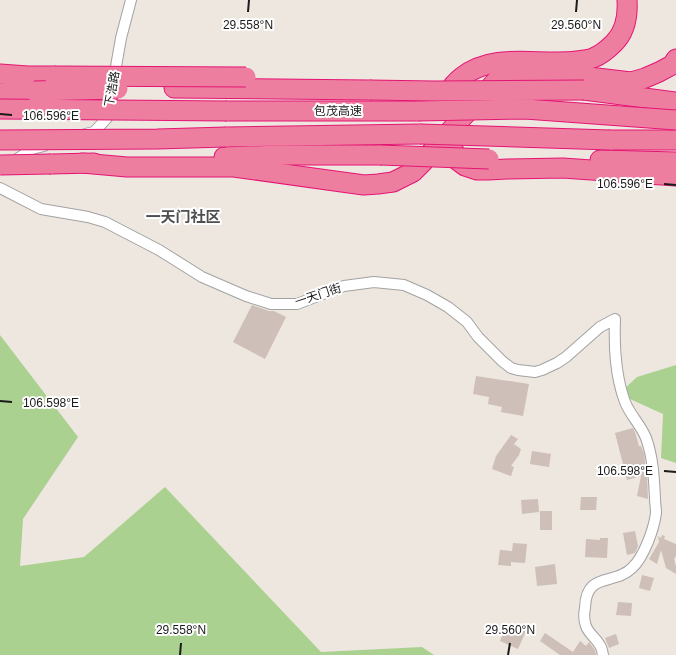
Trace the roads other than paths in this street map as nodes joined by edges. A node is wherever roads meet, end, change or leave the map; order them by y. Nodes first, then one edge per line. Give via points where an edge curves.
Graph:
1 (131, 0) edge
2 (627, 0) edge
3 (676, 58) edge
4 (0, 74) edge
5 (246, 82) junction
6 (0, 93) edge
7 (676, 93) edge
8 (624, 94) junction
9 (676, 102) edge
10 (0, 109) edge
11 (676, 120) edge
12 (0, 140) edge
13 (676, 140) edge
14 (232, 162) junction
15 (676, 162) edge
16 (0, 165) edge
17 (0, 172) edge
18 (676, 176) edge
19 (0, 188) edge
20 (603, 655) edge

1 - 17 street, 下浩路 via 107,118 94,132 32,149
2 - 18 highway, bridge via 626,21 619,38 606,51 591,59 497,62 468,72 450,91 444,128 457,160 477,170 564,168
3 - 14 highway, bridge via 659,72 631,82 534,73 515,74 496,81 413,172 393,182 364,184
4 - 5 highway, bridge
5 - 6 highway, bridge via 174,88
5 - 8 highway, bridge via 310,82 366,90 584,90
7 - 8 highway
8 - 9 highway
10 - 11 highway, 包茂高速, bridge via 525,109
12 - 13 highway, 包茂高速, bridge via 420,134
14 - 15 highway, bridge via 281,154
14 - 16 highway, bridge via 126,167 82,163
19 - 20 street, 一天门街 via 41,209 105,222 202,277 272,304 297,304 344,286 374,282 404,286 448,307 467,322 502,361 518,370 535,372 557,363 600,327 615,319 617,371 626,404 645,437 651,456 656,513 644,553 638,562 621,576 593,585 587,592 584,607 586,628 601,646

